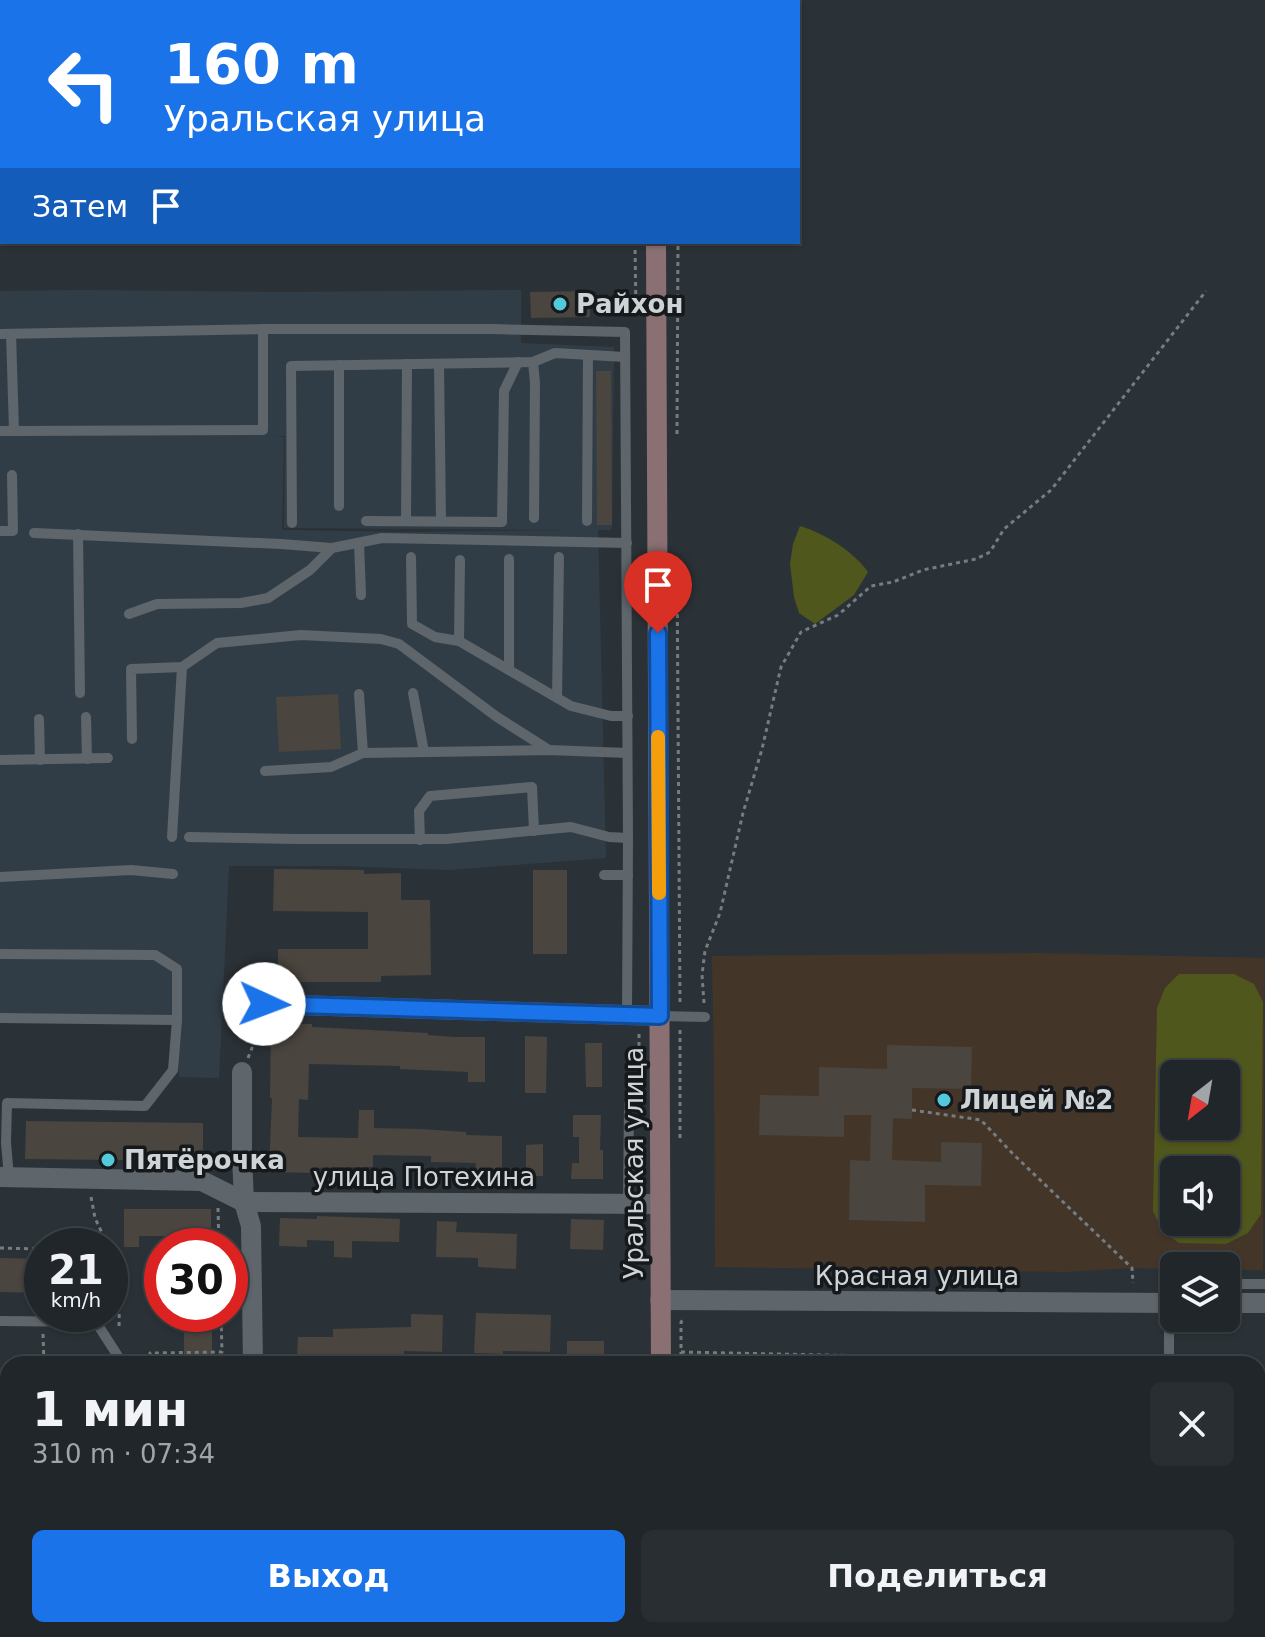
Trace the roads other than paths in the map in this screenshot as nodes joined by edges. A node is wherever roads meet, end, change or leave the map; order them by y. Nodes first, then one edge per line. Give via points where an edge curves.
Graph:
1 (656, 244) edge
2 (263, 329) junction
3 (6, 334) edge
4 (588, 355) junction
5 (625, 357) junction
6 (518, 362) junction
7 (533, 362) junction
8 (407, 364) junction
9 (439, 364) junction
10 (339, 365) junction
11 (0, 431) edge
12 (14, 431) junction
13 (12, 475) dead end
14 (339, 506) dead end
15 (534, 518) dead end
16 (406, 520) junction
17 (366, 521) dead end
18 (441, 521) junction
19 (587, 521) dead end
20 (292, 523) dead end
21 (0, 531) edge
22 (34, 533) dead end
23 (78, 534) junction
24 (359, 543) junction
25 (627, 543) junction
26 (332, 548) junction
27 (411, 557) dead end
28 (559, 557) dead end
29 (509, 559) dead end
30 (460, 560) dead end
31 (361, 595) dead end
32 (129, 614) dead end
33 (459, 641) junction
34 (182, 667) junction
35 (509, 670) junction
36 (80, 693) dead end
37 (413, 693) dead end
38 (359, 694) dead end
39 (557, 698) junction
40 (628, 716) junction
41 (86, 717) dead end
42 (39, 719) dead end
43 (132, 739) dead end
44 (549, 750) junction
45 (424, 752) junction
46 (363, 753) junction
47 (627, 753) junction
48 (108, 758) dead end
49 (87, 759) junction
50 (0, 760) edge
51 (40, 760) junction
52 (265, 771) dead end
53 (534, 831) junction
54 (172, 837) dead end
55 (189, 837) dead end
56 (628, 838) junction
57 (420, 840) junction
58 (173, 874) dead end
59 (604, 875) dead end
60 (628, 875) junction
61 (0, 877) edge
62 (0, 954) edge
63 (264, 1011) road end
64 (627, 1015) junction
65 (670, 1016) junction
66 (705, 1017) road end
67 (0, 1018) edge
68 (177, 1020) junction
69 (242, 1072) road end
70 (3, 1102) edge
71 (629, 1104) dead end
72 (4, 1177) edge
73 (244, 1202) junction
74 (628, 1204) junction
75 (660, 1204) junction
76 (1240, 1284) edge
77 (1265, 1284) edge
78 (660, 1300) junction
79 (1240, 1303) edge
80 (1265, 1303) edge
81 (1160, 1304) edge
82 (0, 1321) edge
83 (1170, 1332) edge
84 (118, 1356) edge
85 (253, 1356) edge
86 (661, 1356) edge
87 (1169, 1356) edge

1 - 65 street, Уральская улица
2 - 3 lane
2 - 5 lane via 625,332
2 - 12 lane via 263,430
3 - 12 lane
4 - 5 lane
4 - 7 lane via 555,353
4 - 19 lane
5 - 25 lane
6 - 7 lane
6 - 9 lane
6 - 18 lane via 504,391 502,522
7 - 15 lane
8 - 9 lane
8 - 10 lane
8 - 16 lane
9 - 18 lane
10 - 14 lane
10 - 20 lane via 291,366
11 - 12 lane
13 - 21 lane via 13,531
16 - 17 lane
16 - 18 lane
22 - 23 lane
23 - 26 lane
23 - 36 lane
24 - 25 lane via 382,538
24 - 26 lane
24 - 31 lane
25 - 40 lane
26 - 32 lane via 268,598 157,604
27 - 33 lane via 412,624 435,637
28 - 39 lane
29 - 35 lane
30 - 33 lane
33 - 35 lane
34 - 43 lane via 131,669
34 - 44 lane via 217,643 301,635 381,639 416,655
34 - 54 lane
35 - 39 lane
37 - 45 lane
38 - 46 lane
39 - 40 lane via 585,710
40 - 47 lane
41 - 49 lane
42 - 51 lane
44 - 45 lane
44 - 47 lane
45 - 46 lane
46 - 52 lane via 331,767
47 - 56 lane
48 - 49 lane
49 - 51 lane
50 - 51 lane
53 - 56 lane via 571,827
53 - 57 lane
53 - 57 lane via 532,787 430,796 419,811
55 - 57 lane
56 - 60 lane
58 - 61 lane via 131,870
59 - 60 lane
60 - 64 lane
62 - 68 lane via 155,955 177,969
63 - 64 street
64 - 65 street
65 - 66 lane
65 - 75 street, Уральская улица
67 - 68 lane
68 - 70 lane via 173,1070 145,1106
69 - 73 street
70 - 72 lane
71 - 74 lane
72 - 73 street, улица Потехина via 202,1181
73 - 74 street, улица Потехина
73 - 85 street via 251,1226
74 - 75 street, улица Потехина
75 - 78 street, Уральская улица
76 - 77 lane
78 - 81 street, Красная улица
78 - 86 street, Уральская улица
79 - 80 street
82 - 84 lane via 96,1322
83 - 87 lane

